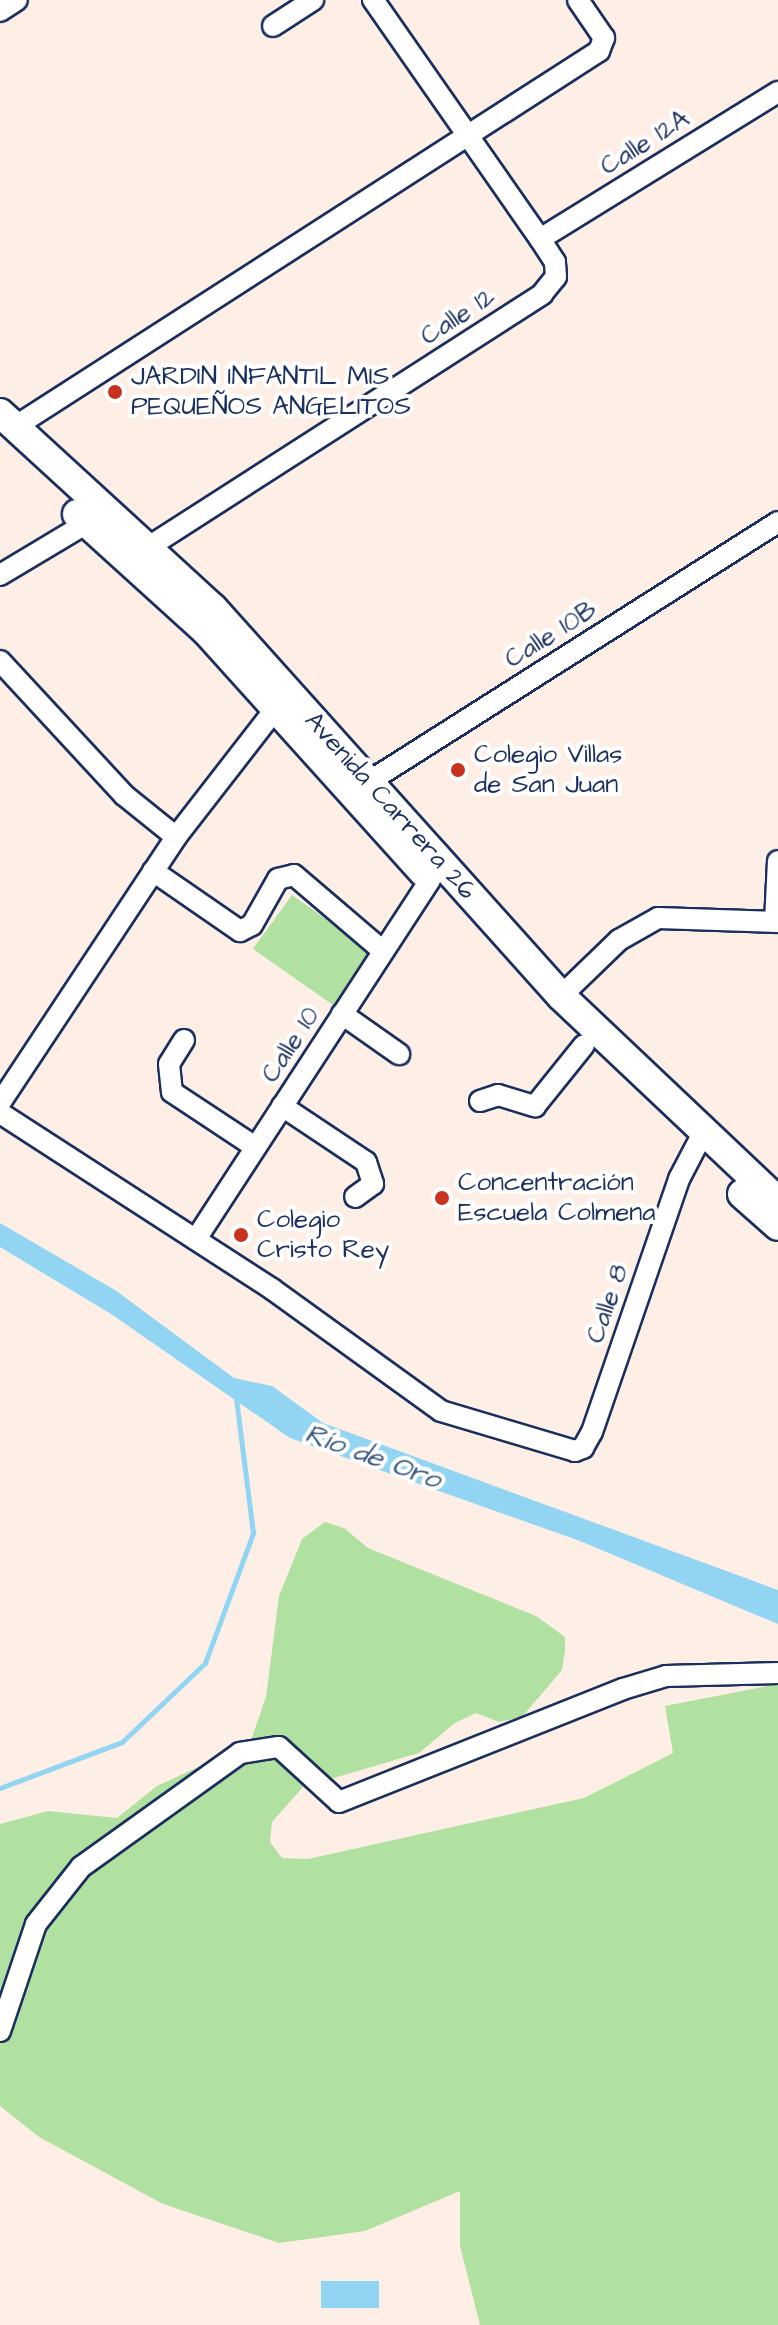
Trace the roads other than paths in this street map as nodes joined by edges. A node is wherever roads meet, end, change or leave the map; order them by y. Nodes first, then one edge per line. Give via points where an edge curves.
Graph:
1 (17, 0) edge
2 (313, 0) edge
3 (373, 0) edge
4 (578, 0) edge
5 (0, 11) edge
6 (273, 26) dead end
7 (778, 92) edge
8 (466, 138) junction
9 (540, 239) junction
10 (4, 428) edge
11 (778, 522) edge
12 (87, 523) junction
13 (147, 548) junction
14 (0, 575) edge
15 (0, 661) edge
16 (276, 708) junction
17 (361, 787) junction
18 (176, 837) junction
19 (778, 861) edge
20 (153, 871) junction
21 (430, 880) junction
22 (777, 922) edge
23 (383, 951) junction
24 (561, 996) junction
25 (342, 1014) junction
26 (184, 1040) dead end
27 (584, 1045) junction
28 (399, 1054) dead end
29 (480, 1101) dead end
30 (0, 1103) edge
31 (282, 1106) junction
32 (0, 1113) edge
33 (698, 1142) junction
34 (255, 1147) junction
35 (355, 1197) dead end
36 (778, 1201) edge
37 (778, 1226) edge
38 (196, 1239) junction
39 (778, 1673) edge
40 (0, 2031) edge

1 - 5 street
2 - 6 street
3 - 8 street
4 - 8 street via 604,38 599,51
7 - 9 street, Calle 12A
8 - 9 street
8 - 10 street
9 - 13 street, Calle 12 via 555,262 556,277 542,294
10 - 12 main road, Avenida Carrera 26
10 - 13 main road, Avenida Carrera 26
11 - 17 street, Calle 10B
12 - 14 street
12 - 16 main road, Avenida Carrera 26 via 207,632
13 - 17 main road, Avenida Carrera 26 via 213,608
15 - 18 street via 124,795
16 - 17 main road, Avenida Carrera 26
16 - 18 street
17 - 21 main road, Avenida Carrera 26
17 - 24 main road, Avenida Carrera 26
18 - 20 street
19 - 22 street
20 - 23 street via 240,931 252,925 278,879 294,875
20 - 30 street
21 - 23 street, Calle 10
21 - 27 main road, Avenida Carrera 26
22 - 24 street via 658,918 619,940
23 - 25 street, Calle 10
24 - 33 main road, Avenida Carrera 26
25 - 28 street
25 - 31 street, Calle 10
26 - 34 street via 169,1064 172,1092
27 - 29 street via 535,1106 498,1095
27 - 33 main road, Avenida Carrera 26
31 - 34 street, Calle 10
31 - 35 street via 366,1162 373,1184
32 - 38 street
33 - 36 main road, Avenida Carrera 26
33 - 37 main road, Avenida Carrera 26
33 - 38 street, Calle 8 via 583,1448 575,1451 441,1411
34 - 38 street, Calle 10
39 - 40 street via 666,1676 339,1802 279,1747 240,1753 81,1867 36,1924

